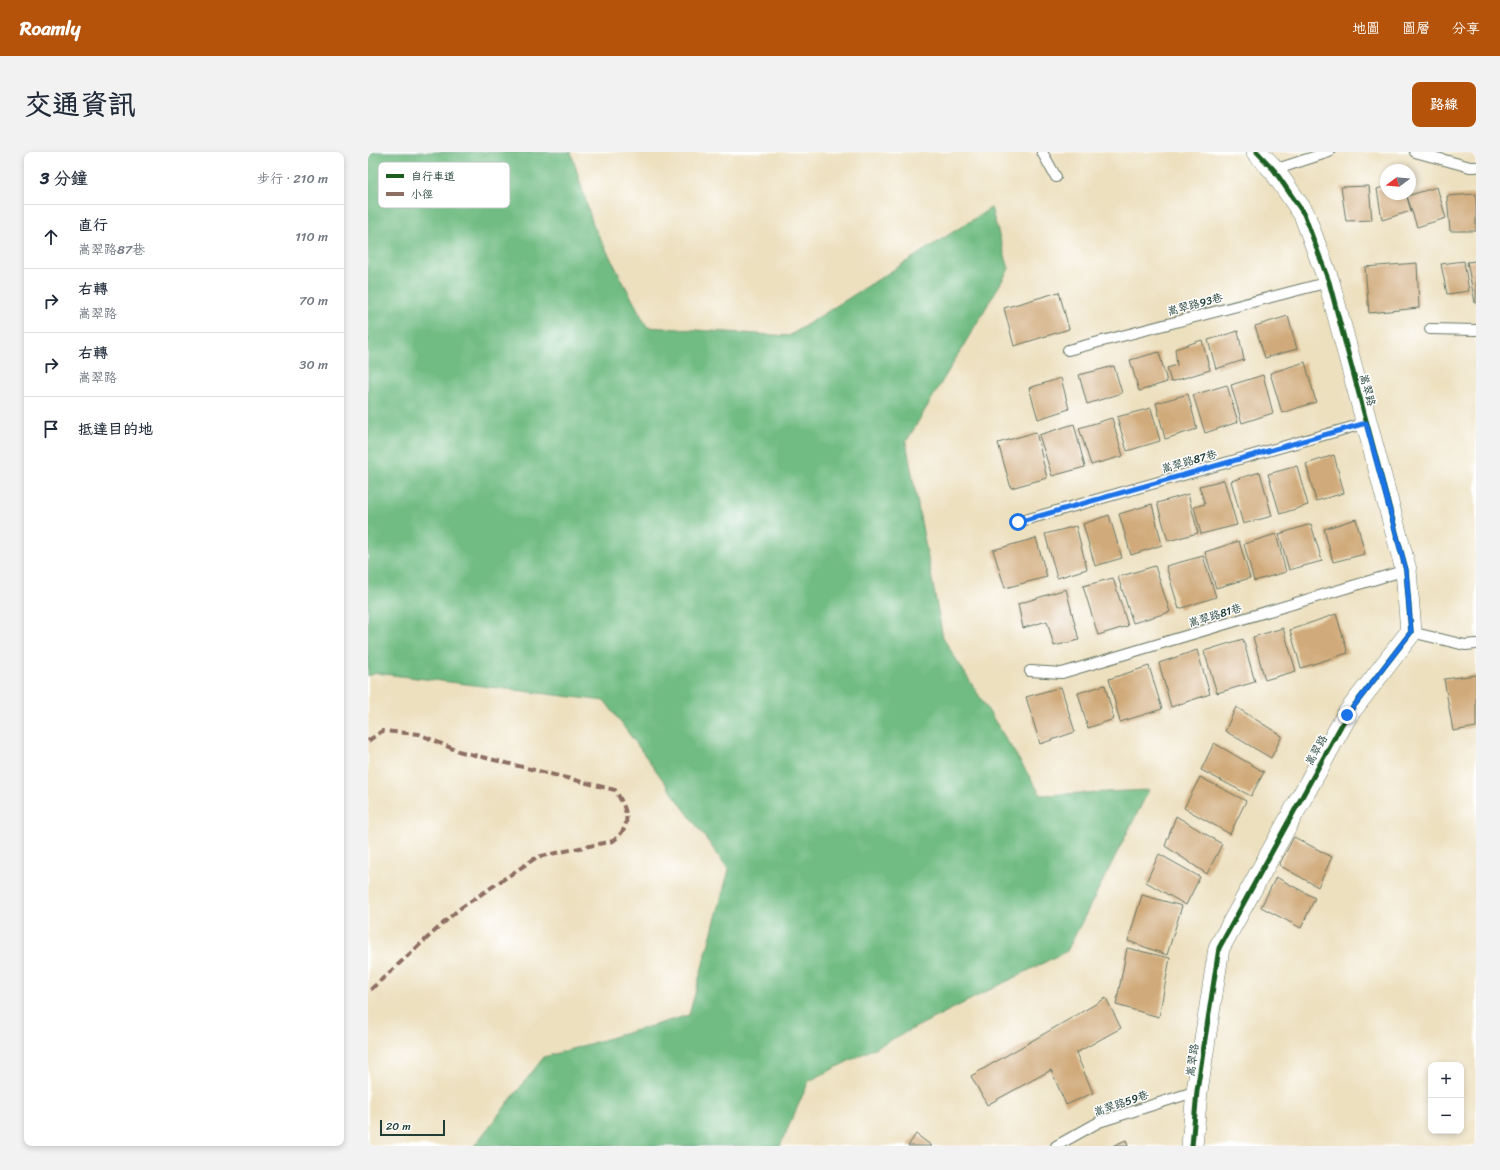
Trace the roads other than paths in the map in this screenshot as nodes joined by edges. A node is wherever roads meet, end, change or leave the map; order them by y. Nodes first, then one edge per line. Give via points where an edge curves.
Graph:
1 (1042, 152) edge
2 (1257, 152) edge
3 (1330, 152) edge
4 (1416, 152) edge
5 (1476, 167) edge
6 (1274, 170) junction
7 (1056, 177) dead end
8 (1329, 282) junction
9 (1430, 329) dead end
10 (1476, 330) edge
11 (1068, 350) dead end
12 (1366, 423) junction
13 (1018, 522) dead end
14 (1406, 570) junction
15 (1411, 632) junction
16 (1476, 644) edge
17 (1030, 671) dead end
18 (1197, 1091) junction
19 (1056, 1146) edge
20 (1192, 1146) edge

1 - 7 lane
2 - 6 street, 嵩翠路
3 - 6 lane
4 - 5 lane
6 - 8 street, 嵩翠路 via 1304,214
8 - 11 lane, 嵩翠路93巷
8 - 12 street, 嵩翠路
9 - 10 lane
12 - 13 lane, 嵩翠路87巷
12 - 14 street, 嵩翠路
14 - 15 street, 嵩翠路
14 - 17 lane, 嵩翠路81巷 via 1062,673
15 - 16 lane via 1465,645
15 - 18 street, 嵩翠路 via 1347,715 1219,948
18 - 19 lane, 嵩翠路59巷 via 1099,1122
18 - 20 street, 嵩翠路

